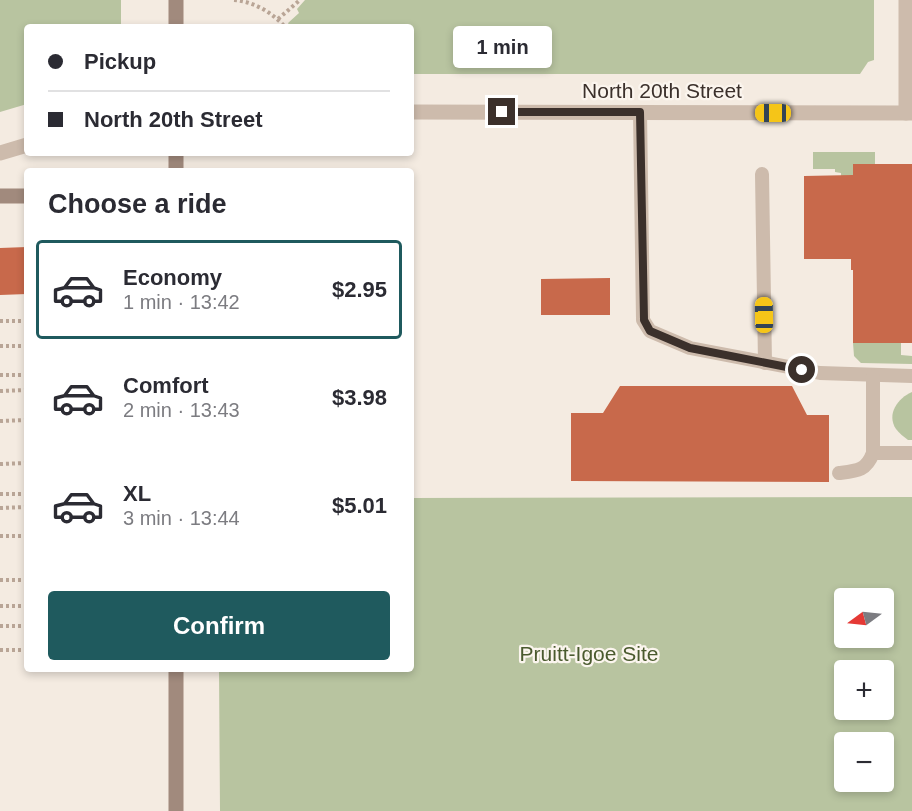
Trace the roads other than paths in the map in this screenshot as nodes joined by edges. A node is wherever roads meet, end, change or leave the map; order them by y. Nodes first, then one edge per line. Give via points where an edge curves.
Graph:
1 (176, 0) edge
2 (906, 0) edge
3 (176, 24) edge
4 (414, 112) edge
5 (640, 112) junction
6 (909, 113) edge
7 (24, 146) edge
8 (0, 153) edge
9 (762, 174) dead end
10 (0, 196) edge
11 (24, 196) edge
12 (765, 363) junction
13 (873, 376) junction
14 (912, 376) edge
15 (873, 453) junction
16 (912, 453) edge
17 (839, 473) dead end
18 (176, 672) edge
19 (176, 811) edge

1 - 3 main road
2 - 6 street
4 - 5 street, North 20th Street
5 - 6 street, North 20th Street
5 - 12 lane via 644,320 650,331 690,348
7 - 8 street
9 - 12 lane
10 - 11 main road
12 - 13 lane via 820,373
13 - 14 lane
13 - 15 lane
15 - 16 lane
15 - 17 lane via 861,471
18 - 19 main road

